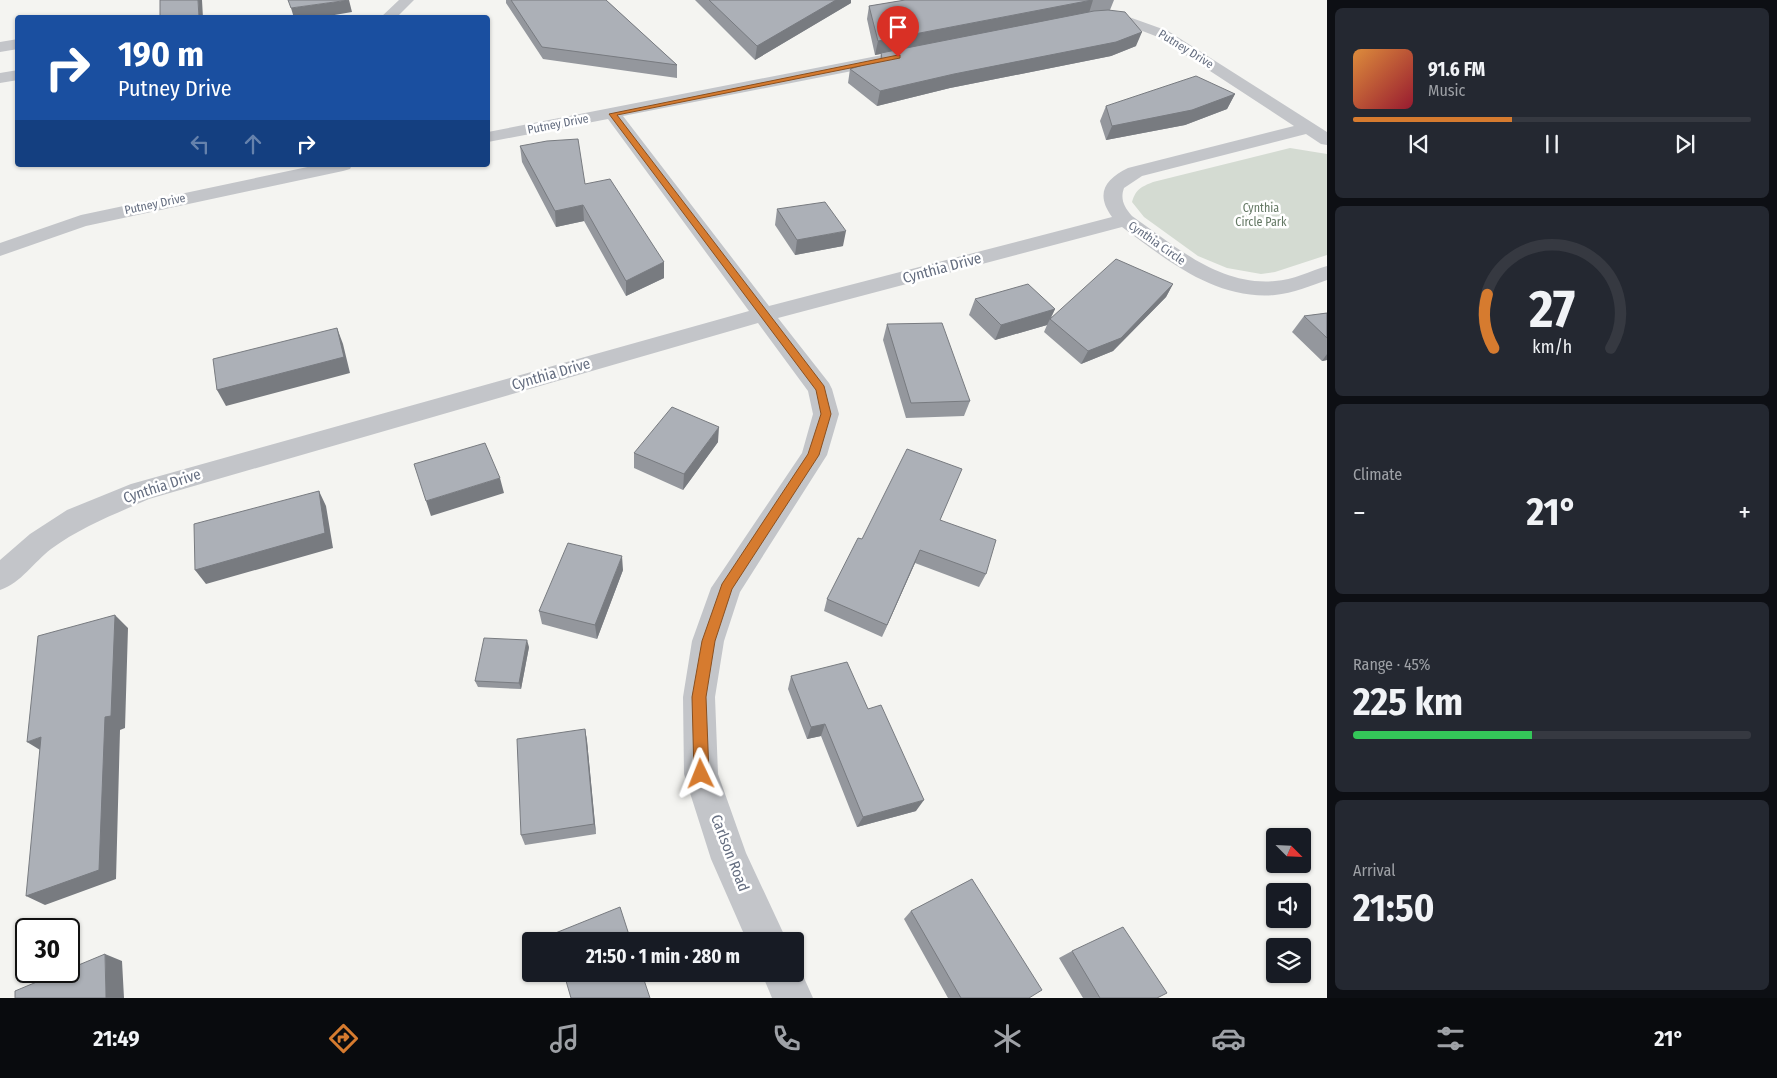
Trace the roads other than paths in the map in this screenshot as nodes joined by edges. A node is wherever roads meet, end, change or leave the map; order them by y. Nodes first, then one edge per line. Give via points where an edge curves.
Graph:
1 (407, 0) edge
2 (390, 15) edge
3 (1079, 20) edge
4 (15, 44) edge
5 (0, 47) edge
6 (933, 50) edge
7 (15, 76) edge
8 (0, 78) edge
9 (613, 114) junction
10 (1309, 128) junction
11 (490, 137) edge
12 (1327, 140) edge
13 (334, 167) edge
14 (1125, 220) junction
15 (0, 250) edge
16 (1327, 274) edge
17 (765, 314) junction
18 (0, 578) edge
19 (763, 932) edge
20 (786, 982) edge
21 (793, 998) edge

1 - 2 street
3 - 10 street, Putney Drive via 1116,19 1154,29
4 - 5 street
6 - 9 street, Putney Drive
7 - 8 street
9 - 11 street, Putney Drive
9 - 17 street, Carlson Road
10 - 12 street
10 - 14 street, Cynthia Circle via 1127,175 1117,183 1112,194 1114,206
13 - 15 street, Putney Drive via 112,214 53,230
14 - 16 street, Cynthia Circle via 1196,270 1231,284 1273,289
14 - 17 street, Cynthia Drive
17 - 18 street, Cynthia Drive via 140,490 77,518 40,542
17 - 19 street, Carlson Road via 820,389 826,414 814,455 726,588 708,641 699,697 701,774 730,859
20 - 21 street

